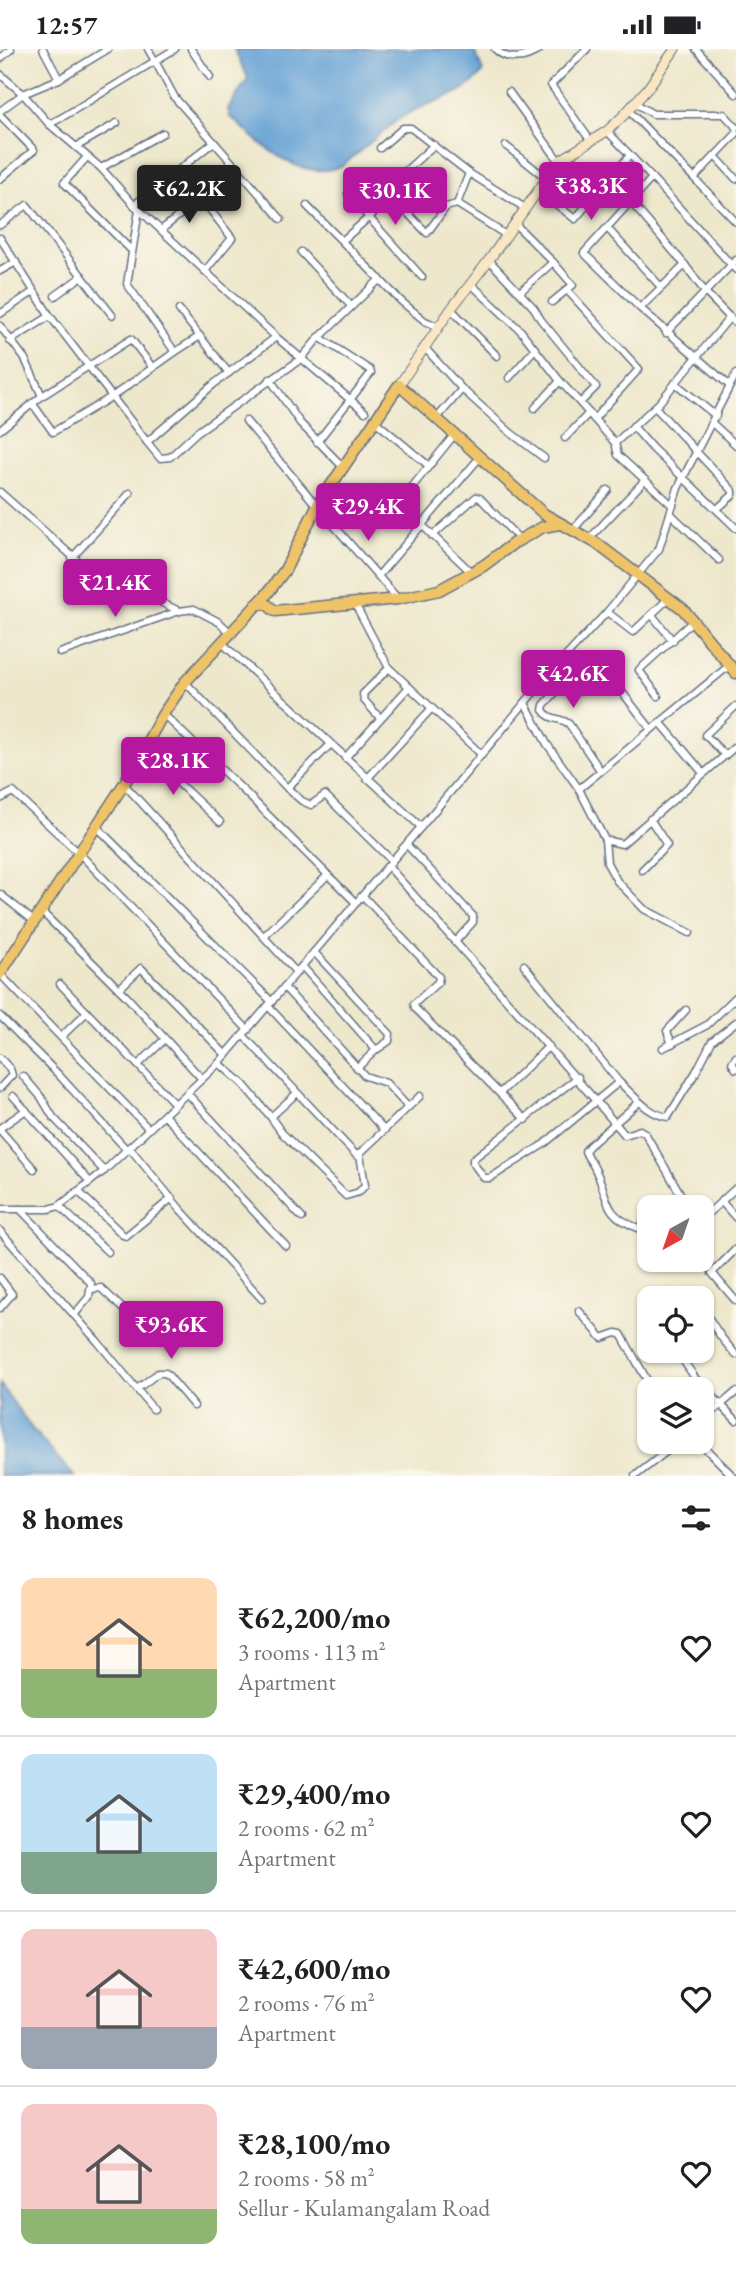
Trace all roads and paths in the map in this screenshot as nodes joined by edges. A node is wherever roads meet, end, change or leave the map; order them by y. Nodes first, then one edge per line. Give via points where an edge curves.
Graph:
1 (11, 49) edge
2 (43, 49) edge
3 (108, 49) edge
4 (148, 49) edge
5 (175, 49) edge
6 (191, 49) edge
7 (495, 49) edge
8 (520, 49) edge
9 (540, 49) edge
10 (587, 49) edge
11 (675, 49) edge
12 (696, 49) edge
13 (525, 56) junction
14 (0, 59) edge
15 (155, 61) junction
16 (0, 74) edge
17 (211, 76) dead end
18 (59, 79) junction
19 (509, 92) dead end
20 (23, 94) junction
21 (736, 95) edge
22 (631, 107) junction
23 (0, 113) edge
24 (117, 123) dead end
25 (49, 124) junction
26 (736, 127) edge
27 (607, 131) junction
28 (163, 133) dead end
29 (736, 134) edge
30 (590, 140) junction
31 (214, 142) junction
32 (434, 145) junction
33 (506, 146) dead end
34 (76, 147) junction
35 (380, 148) dead end
36 (630, 155) junction
37 (715, 156) junction
38 (87, 157) junction
39 (559, 161) junction
40 (0, 165) edge
41 (234, 165) junction
42 (101, 168) junction
43 (8, 173) junction
44 (469, 173) junction
45 (546, 178) junction
46 (652, 178) junction
47 (694, 178) junction
48 (0, 179) edge
49 (736, 179) edge
50 (538, 190) junction
51 (348, 194) dead end
52 (392, 197) junction
53 (201, 198) junction
54 (630, 201) junction
55 (453, 204) junction
56 (307, 206) dead end
57 (136, 208) junction
58 (525, 208) junction
59 (369, 216) junction
60 (281, 219) dead end
61 (736, 222) edge
62 (514, 223) junction
63 (0, 225) edge
64 (608, 229) junction
65 (161, 230) junction
66 (506, 235) junction
67 (0, 238) edge
68 (342, 240) junction
69 (132, 251) junction
70 (301, 252) dead end
71 (489, 260) junction
72 (16, 262) junction
73 (553, 262) junction
74 (685, 265) junction
75 (734, 265) edge
76 (0, 271) edge
77 (205, 271) junction
78 (82, 276) junction
79 (422, 277) dead end
80 (380, 279) junction
81 (470, 283) junction
82 (661, 287) junction
83 (567, 290) junction
84 (33, 292) junction
85 (520, 292) junction
86 (705, 292) junction
87 (55, 296) dead end
88 (552, 302) dead end
89 (351, 306) junction
90 (640, 308) junction
91 (450, 309) junction
92 (179, 310) dead end
93 (0, 314) edge
94 (112, 315) dead end
95 (50, 316) junction
96 (730, 317) junction
97 (736, 324) edge
98 (0, 326) edge
99 (439, 327) junction
100 (666, 333) junction
101 (200, 336) junction
102 (276, 337) junction
103 (319, 337) junction
104 (10, 341) junction
105 (425, 348) junction
106 (535, 349) junction
107 (175, 352) junction
108 (498, 356) dead end
109 (696, 358) junction
110 (300, 359) junction
111 (88, 365) junction
112 (153, 368) junction
113 (229, 373) junction
114 (736, 374) edge
115 (270, 379) junction
116 (509, 379) dead end
117 (560, 381) junction
118 (676, 383) junction
119 (399, 385) junction
120 (729, 388) junction
121 (462, 389) junction
122 (42, 396) junction
123 (113, 396) junction
124 (736, 396) edge
125 (352, 401) junction
126 (580, 403) junction
127 (32, 404) junction
128 (655, 407) junction
129 (535, 408) dead end
130 (365, 412) dead end
131 (592, 416) junction
132 (716, 416) junction
133 (437, 418) junction
134 (246, 421) dead end
135 (375, 421) junction
136 (712, 423) junction
137 (633, 426) junction
138 (0, 430) edge
139 (455, 434) junction
140 (565, 438) dead end
141 (147, 442) junction
142 (317, 442) junction
143 (615, 443) junction
144 (736, 445) edge
145 (697, 453) junction
146 (481, 456) junction
147 (544, 458) dead end
148 (342, 465) junction
149 (429, 466) junction
150 (684, 477) junction
151 (645, 480) junction
152 (608, 490) dead end
153 (0, 492) edge
154 (130, 492) dead end
155 (317, 506) junction
156 (671, 509) junction
157 (717, 509) junction
158 (559, 524) junction
159 (421, 526) junction
160 (736, 528) edge
161 (572, 531) junction
162 (432, 536) junction
163 (520, 540) junction
164 (589, 540) junction
165 (72, 558) junction
166 (719, 560) dead end
167 (471, 572) junction
168 (638, 574) junction
169 (379, 575) junction
170 (669, 598) junction
171 (398, 599) junction
172 (355, 604) junction
173 (256, 605) junction
174 (179, 611) junction
175 (607, 612) junction
176 (652, 615) junction
177 (694, 620) junction
178 (230, 632) junction
179 (221, 641) junction
180 (673, 641) junction
181 (60, 653) dead end
182 (389, 668) junction
183 (556, 668) junction
184 (733, 669) edge
185 (607, 673) dead end
186 (185, 682) junction
187 (408, 688) junction
188 (658, 696) dead end
189 (525, 703) junction
190 (736, 706) edge
191 (431, 709) junction
192 (163, 715) junction
193 (380, 719) junction
194 (660, 722) junction
195 (652, 729) junction
196 (330, 745) junction
197 (736, 746) edge
198 (142, 753) junction
199 (482, 755) junction
200 (725, 755) junction
201 (345, 758) junction
202 (600, 770) junction
203 (704, 773) junction
204 (368, 779) junction
205 (124, 784) junction
206 (287, 788) junction
207 (579, 789) junction
208 (0, 799) edge
209 (650, 820) junction
210 (220, 822) dead end
211 (97, 827) junction
212 (421, 827) junction
213 (605, 840) junction
214 (407, 845) junction
215 (80, 854) junction
216 (390, 863) junction
217 (642, 870) dead end
218 (328, 875) junction
219 (0, 894) edge
220 (363, 896) junction
221 (356, 903) junction
222 (38, 917) junction
223 (690, 933) dead end
224 (264, 936) junction
225 (455, 942) junction
226 (314, 952) junction
227 (524, 965) dead end
228 (299, 969) junction
229 (0, 974) edge
230 (60, 984) dead end
231 (284, 987) junction
232 (119, 989) junction
233 (736, 997) edge
234 (270, 1004) junction
235 (686, 1010) dead end
236 (87, 1012) junction
237 (0, 1017) edge
238 (736, 1021) edge
239 (246, 1032) junction
240 (61, 1037) junction
241 (165, 1039) junction
242 (672, 1044) junction
243 (549, 1046) junction
244 (663, 1048) dead end
245 (376, 1050) junction
246 (226, 1055) junction
247 (736, 1056) edge
248 (0, 1058) edge
249 (219, 1063) junction
250 (138, 1065) junction
251 (357, 1068) junction
252 (736, 1069) edge
253 (23, 1076) dead end
254 (578, 1077) junction
255 (202, 1079) junction
256 (619, 1082) junction
257 (0, 1088) edge
258 (187, 1093) junction
259 (297, 1093) junction
260 (500, 1093) junction
261 (13, 1096) dead end
262 (420, 1096) dead end
263 (596, 1101) junction
264 (639, 1102) junction
265 (175, 1104) junction
266 (408, 1107) junction
267 (26, 1110) junction
268 (164, 1115) junction
269 (270, 1116) junction
270 (526, 1120) junction
271 (614, 1124) junction
272 (0, 1129) edge
273 (149, 1129) junction
274 (384, 1130) junction
275 (128, 1149) junction
276 (360, 1155) junction
277 (34, 1169) dead end
278 (104, 1171) junction
279 (90, 1182) junction
280 (736, 1188) edge
281 (78, 1191) junction
282 (680, 1195) edge
283 (172, 1198) junction
284 (721, 1201) junction
285 (59, 1206) junction
286 (714, 1208) edge
287 (0, 1209) edge
288 (20, 1209) junction
289 (302, 1218) dead end
290 (736, 1218) edge
291 (637, 1227) edge
292 (1, 1235) edge
293 (286, 1245) dead end
294 (736, 1249) edge
295 (107, 1252) dead end
296 (0, 1278) edge
297 (91, 1289) junction
298 (262, 1299) dead end
299 (736, 1301) edge
300 (0, 1308) edge
301 (125, 1311) dead end
302 (579, 1311) dead end
303 (74, 1315) junction
304 (714, 1327) edge
305 (736, 1355) edge
306 (683, 1363) edge
307 (645, 1377) edge
308 (137, 1389) junction
309 (736, 1392) edge
310 (721, 1404) junction
311 (194, 1406) dead end
312 (153, 1409) dead end
313 (714, 1410) edge
314 (736, 1420) edge
315 (663, 1454) edge
316 (711, 1454) edge
317 (635, 1476) edge
318 (733, 1476) edge

1 - 14 street
2 - 18 street
3 - 18 street
4 - 15 street
5 - 15 street
6 - 17 street
7 - 13 street via 513,59
8 - 13 street
9 - 13 street
10 - 30 street via 551,85
11 - 22 main road
12 - 21 street
15 - 25 street
15 - 31 street via 174,98
16 - 20 street
18 - 20 street
19 - 39 street
20 - 23 street
20 - 25 street
22 - 26 street via 653,114 724,114
22 - 27 main road
22 - 47 street
23 - 43 street via 34,150
24 - 34 street
25 - 34 street
27 - 30 main road
27 - 36 street
28 - 42 street
29 - 37 street
30 - 39 main road
31 - 41 street
31 - 57 street
32 - 35 street via 407,127
32 - 44 street
32 - 52 street via 387,188
33 - 45 street
34 - 38 street
36 - 46 street
36 - 50 street via 575,219
37 - 47 street
37 - 49 street
38 - 42 street
38 - 69 street via 64,183
39 - 45 main road
40 - 43 street
41 - 53 street
41 - 60 street
42 - 57 street
43 - 48 street
44 - 55 street
44 - 58 street
45 - 50 main road
46 - 54 street
46 - 75 street
47 - 61 street
50 - 58 main road
51 - 59 street
52 - 55 street via 427,233
52 - 59 street
53 - 65 street
53 - 77 street via 232,238
54 - 64 street
54 - 74 street
55 - 66 street
56 - 68 street
57 - 65 street
57 - 69 street
58 - 62 main road
59 - 68 street
59 - 79 street
62 - 66 main road
62 - 73 street
63 - 78 street via 27,205
64 - 82 street
64 - 90 street via 584,253
65 - 77 street
66 - 71 main road
67 - 72 street
68 - 80 street
69 - 107 street via 127,284
70 - 89 street
71 - 81 main road
71 - 85 street
72 - 76 street
72 - 84 street
73 - 83 street via 573,285
73 - 85 street
74 - 82 street
74 - 86 street
75 - 86 street
77 - 102 street
78 - 87 street
78 - 94 street
80 - 89 street
80 - 99 street via 425,321
81 - 91 main road
81 - 106 street
82 - 90 street
83 - 88 street
83 - 131 street via 639,369
84 - 93 street
84 - 95 street
85 - 126 street via 596,387
86 - 96 street
86 - 100 street
89 - 103 street
90 - 100 street
91 - 99 main road
91 - 108 street
92 - 101 street
95 - 104 street
95 - 111 street
96 - 97 street
96 - 109 street
98 - 104 street
99 - 105 main road
100 - 109 street
101 - 107 street
101 - 113 street
102 - 110 street
102 - 113 street
103 - 110 street
103 - 125 street via 370,370 370,377
104 - 122 street via 25,359
105 - 119 main road
105 - 121 street
106 - 116 street
106 - 117 street
107 - 112 street
109 - 118 street
109 - 120 street
110 - 115 street
110 - 125 street
111 - 112 street via 131,339
111 - 122 street
111 - 123 street
112 - 123 street
113 - 141 street
114 - 120 street
115 - 141 street via 170,457 160,458
115 - 142 street
117 - 126 street
117 - 129 street
118 - 128 street
118 - 132 street
119 - 133 main road
119 - 135 main road
120 - 124 street
120 - 132 street
121 - 133 street
121 - 147 street
122 - 127 street
123 - 127 street via 53,432
123 - 141 street
125 - 130 street
125 - 142 street
126 - 131 street
127 - 138 street
128 - 137 street
128 - 145 street
131 - 140 street
131 - 143 street
132 - 136 street
133 - 139 main road
134 - 155 street
135 - 148 main road
135 - 149 street
136 - 144 street
136 - 145 street
137 - 143 street
137 - 150 street
139 - 146 main road
139 - 149 street
142 - 148 street
143 - 151 street via 618,455
145 - 150 street
145 - 157 street via 733,492
146 - 158 main road
146 - 159 street
148 - 155 main road
149 - 159 street via 399,503
150 - 156 street
150 - 157 street
151 - 156 street
151 - 164 street
152 - 161 street
153 - 165 street
154 - 165 street
155 - 169 street
155 - 173 main road via 285,570
156 - 166 street
156 - 168 street via 659,549
157 - 160 street
158 - 161 main road
158 - 163 main road
159 - 162 street
159 - 169 street
161 - 164 main road
162 - 163 street via 476,497
162 - 167 street
163 - 167 main road
164 - 168 main road
165 - 174 street via 98,579
167 - 171 main road via 439,590
168 - 170 main road
168 - 175 street
169 - 171 street
170 - 176 street
170 - 177 main road
171 - 172 main road
172 - 173 main road via 275,611 265,603
172 - 182 street
173 - 178 main road
174 - 178 street via 194,609
174 - 181 street
175 - 176 street via 633,632
175 - 183 street
176 - 180 street
177 - 180 street
177 - 184 main road
178 - 179 main road
179 - 186 main road
179 - 196 street
180 - 188 street via 639,670
182 - 187 street
182 - 193 street via 363,694
183 - 189 street
183 - 202 street via 564,683 543,710 569,724
184 - 194 street
185 - 195 street
186 - 192 main road
186 - 206 street
187 - 191 street
187 - 193 street
189 - 199 street
189 - 207 street
190 - 200 street via 705,735
191 - 199 street
191 - 204 street
192 - 198 main road
192 - 218 street
193 - 201 street
194 - 195 street
194 - 203 street
195 - 202 street
196 - 201 street
196 - 206 street
197 - 200 street
198 - 205 main road
198 - 210 street
199 - 212 street
200 - 203 street
201 - 204 street
202 - 207 street
203 - 209 street
204 - 212 street
205 - 211 main road
205 - 224 street
206 - 216 street via 311,805 325,795
207 - 213 street
208 - 215 street via 13,792
209 - 213 street via 622,844
209 - 217 street via 667,845
211 - 215 main road
211 - 234 street
212 - 214 street
213 - 223 street via 607,863 617,881 644,909
214 - 216 street
214 - 225 street via 473,916
215 - 222 main road
215 - 239 street
216 - 220 street
216 - 225 street
218 - 221 street
218 - 224 street
219 - 222 street
220 - 221 street
220 - 260 street via 439,977 415,1008
221 - 226 street
222 - 229 main road
222 - 232 street
224 - 228 street
225 - 243 street
226 - 228 street
226 - 245 street via 390,1034 389,1041
227 - 256 street
228 - 231 street
228 - 245 street
229 - 240 street
230 - 236 street
231 - 234 street
231 - 251 street
232 - 241 street
232 - 246 street via 141,968
233 - 242 street via 706,1025
234 - 239 street
234 - 274 street
235 - 242 street via 667,1031
236 - 240 street
236 - 250 street
237 - 275 street
238 - 264 street via 712,1041 668,1117 658,1116
239 - 246 street
239 - 259 street
240 - 273 street
241 - 250 street
241 - 255 street
242 - 244 street
243 - 254 street
243 - 260 street
245 - 251 street
246 - 249 street
247 - 252 street via 732,1063
248 - 257 street via 12,1075
249 - 255 street
249 - 269 street
250 - 265 street
251 - 266 street via 369,1080 386,1083
253 - 278 street via 53,1117
254 - 263 street
254 - 270 street
255 - 258 street
256 - 263 street
256 - 264 street
258 - 265 street
258 - 289 street
259 - 269 street
259 - 276 street
260 - 270 street
261 - 267 street
262 - 266 street
263 - 270 street via 544,1145 484,1178 473,1159
263 - 271 street
264 - 271 street
265 - 268 street
266 - 274 street
267 - 272 street
267 - 279 street
268 - 273 street
268 - 293 street
269 - 276 street via 346,1196 365,1185
271 - 282 street via 627,1136 640,1130 645,1133
271 - 291 street via 585,1151 614,1214
272 - 277 street
273 - 275 street
274 - 276 street
275 - 278 street
275 - 283 street
278 - 279 street
279 - 281 street
280 - 284 street
281 - 283 street via 126,1236
281 - 285 street
283 - 298 street
284 - 286 street
284 - 290 street
285 - 288 street
285 - 295 street
287 - 288 street
288 - 297 street via 91,1283
292 - 303 street
294 - 299 street via 712,1273
296 - 300 street via 12,1294
297 - 301 street via 100,1288
297 - 303 street
302 - 307 street via 602,1338 621,1334
303 - 308 street
304 - 305 street
306 - 310 street
308 - 311 street via 158,1373 166,1373
308 - 312 street
309 - 310 street
310 - 313 street
310 - 314 street
315 - 317 street
316 - 318 street

